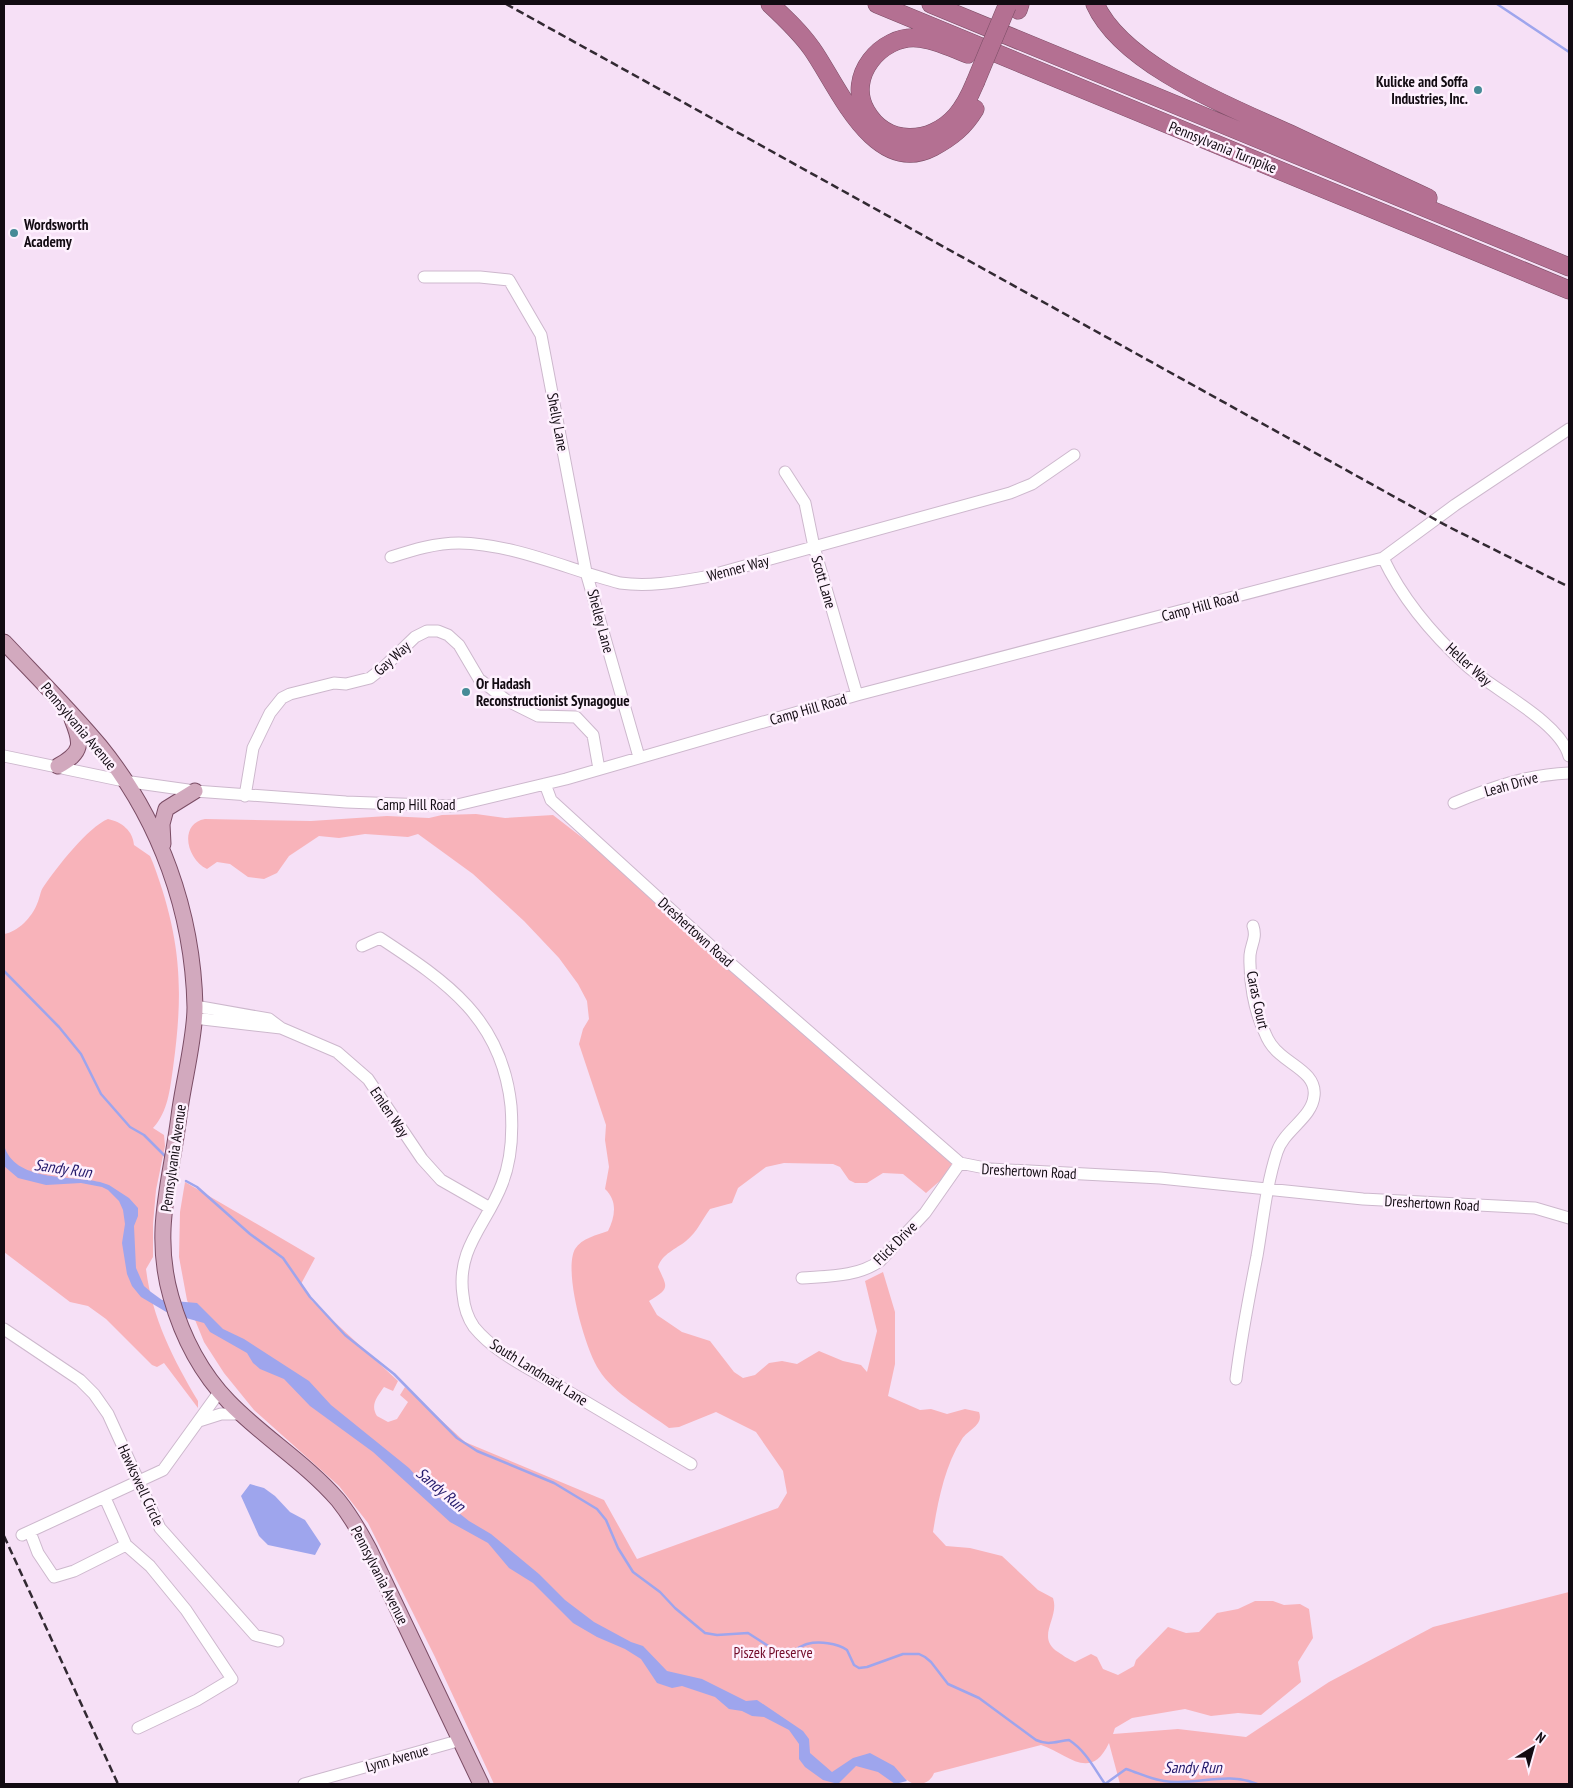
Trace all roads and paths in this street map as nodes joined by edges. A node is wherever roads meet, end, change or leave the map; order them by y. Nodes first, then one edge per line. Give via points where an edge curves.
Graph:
1 (770, 4) edge
2 (876, 4) edge
3 (931, 4) edge
4 (1095, 4) edge
5 (1013, 6) edge
6 (980, 85) junction
7 (1073, 86) junction
8 (1534, 252) junction
9 (1569, 267) edge
10 (424, 277) dead end
11 (1569, 290) edge
12 (1569, 429) edge
13 (1074, 455) dead end
14 (784, 472) dead end
15 (814, 547) junction
16 (390, 557) dead end
17 (1383, 558) junction
18 (586, 572) junction
19 (4, 642) edge
20 (857, 695) junction
21 (69, 710) junction
22 (4, 756) edge
23 (1569, 756) edge
24 (639, 757) junction
25 (58, 766) junction
26 (599, 769) junction
27 (1569, 773) edge
28 (124, 780) junction
29 (545, 784) junction
30 (520, 790) junction
31 (195, 791) junction
32 (244, 796) junction
33 (551, 800) junction
34 (1454, 803) dead end
35 (163, 848) junction
36 (1253, 926) dead end
37 (362, 946) dead end
38 (194, 1012) junction
39 (960, 1163) junction
40 (1266, 1190) junction
41 (490, 1208) junction
42 (1569, 1218) edge
43 (802, 1278) dead end
44 (4, 1329) edge
45 (1236, 1379) dead end
46 (220, 1391) junction
47 (242, 1414) junction
48 (199, 1421) junction
49 (691, 1464) dead end
50 (139, 1482) junction
51 (105, 1498) junction
52 (126, 1545) junction
53 (278, 1641) dead end
54 (138, 1728) dead end
55 (461, 1740) junction
56 (304, 1784) edge
57 (481, 1784) edge

1 - 6 highway via 812,49 857,121 876,140 896,150 923,150 949,139 971,116
2 - 7 highway, Pennsylvania Turnpike
3 - 8 highway, Pennsylvania Turnpike
4 - 8 highway via 1120,39 1169,75
5 - 6 highway, bridge
6 - 7 highway via 950,122 927,136 912,138 892,135 878,126 866,111 861,89 863,73 882,48 906,38 930,40 1042,82
7 - 11 highway, Pennsylvania Turnpike
8 - 9 highway, Pennsylvania Turnpike
10 - 18 street, Shelly Lane via 509,280 541,335
12 - 17 street, Camp Hill Road via 1455,505
13 - 15 street, Wenner Way via 1032,484 1010,493
14 - 15 street, Scott Lane via 805,503
15 - 18 street, Wenner Way via 705,577 668,583 620,583
15 - 20 street, Scott Lane
16 - 18 street, Wenner Way via 429,546 458,543 482,545
17 - 20 street, Camp Hill Road
17 - 23 street, Heller Way via 1413,607 1452,652 1490,685 1548,725 1564,742
18 - 24 street, Shelley Lane
19 - 21 main road, Pennsylvania Avenue
20 - 24 street, Camp Hill Road
21 - 25 main road via 79,747 72,758
21 - 28 main road, Pennsylvania Avenue
22 - 25 street, Camp Hill Road
24 - 26 street, Camp Hill Road
25 - 28 street, Camp Hill Road
26 - 29 street, Camp Hill Road
26 - 32 street, Gay Way via 593,736 576,717 538,716 506,700 479,679 460,645 448,635 427,631 415,637 370,678 346,684 334,683 282,698 270,713 253,748
27 - 34 street, Leah Drive via 1500,784
28 - 31 street, Camp Hill Road
28 - 35 main road, Pennsylvania Avenue
29 - 30 street, Camp Hill Road
29 - 33 street, Dreshertown Road
30 - 32 street, Camp Hill Road via 438,807
30 - 33 street
31 - 32 street, Camp Hill Road
31 - 35 main road via 166,809 162,824
33 - 39 street, Dreshertown Road via 722,956
35 - 38 main road, Pennsylvania Avenue via 186,930
36 - 40 street, Caras Court via 1256,933 1250,953 1250,973 1262,1027 1279,1054 1309,1078 1314,1086 1312,1105 1281,1142
37 - 41 street, South Landmark Lane via 380,938 434,973 473,1010 495,1044 508,1084 511,1154
38 - 41 street, Emlen Way via 281,1028 337,1052 368,1079 422,1159 441,1180
38 - 46 main road, Pennsylvania Avenue via 176,1140 165,1190 163,1261 181,1325 195,1356
39 - 40 street, Dreshertown Road via 990,1169 1160,1178
39 - 43 street, Flick Drive via 925,1213 880,1262 852,1274
40 - 42 street, Dreshertown Road via 1372,1200 1535,1208
40 - 45 street
41 - 49 street, South Landmark Lane via 467,1248 462,1269 465,1309 474,1326 507,1355
44 - 50 street, Hawkswell Circle via 80,1380 94,1394 108,1414
46 - 47 main road, Pennsylvania Avenue
46 - 48 street
47 - 48 street via 221,1414
47 - 55 main road, Pennsylvania Avenue via 327,1488 350,1517 369,1549
48 - 50 street via 163,1470
50 - 51 street
50 - 53 street, Hawkswell Circle via 160,1528 172,1544 255,1635
51 - 52 street
51 - 52 street via 26,1534 54,1577 74,1572
52 - 54 street via 150,1566 186,1610 232,1678 197,1700
55 - 56 street, Lynn Avenue
55 - 57 main road, Pennsylvania Avenue

